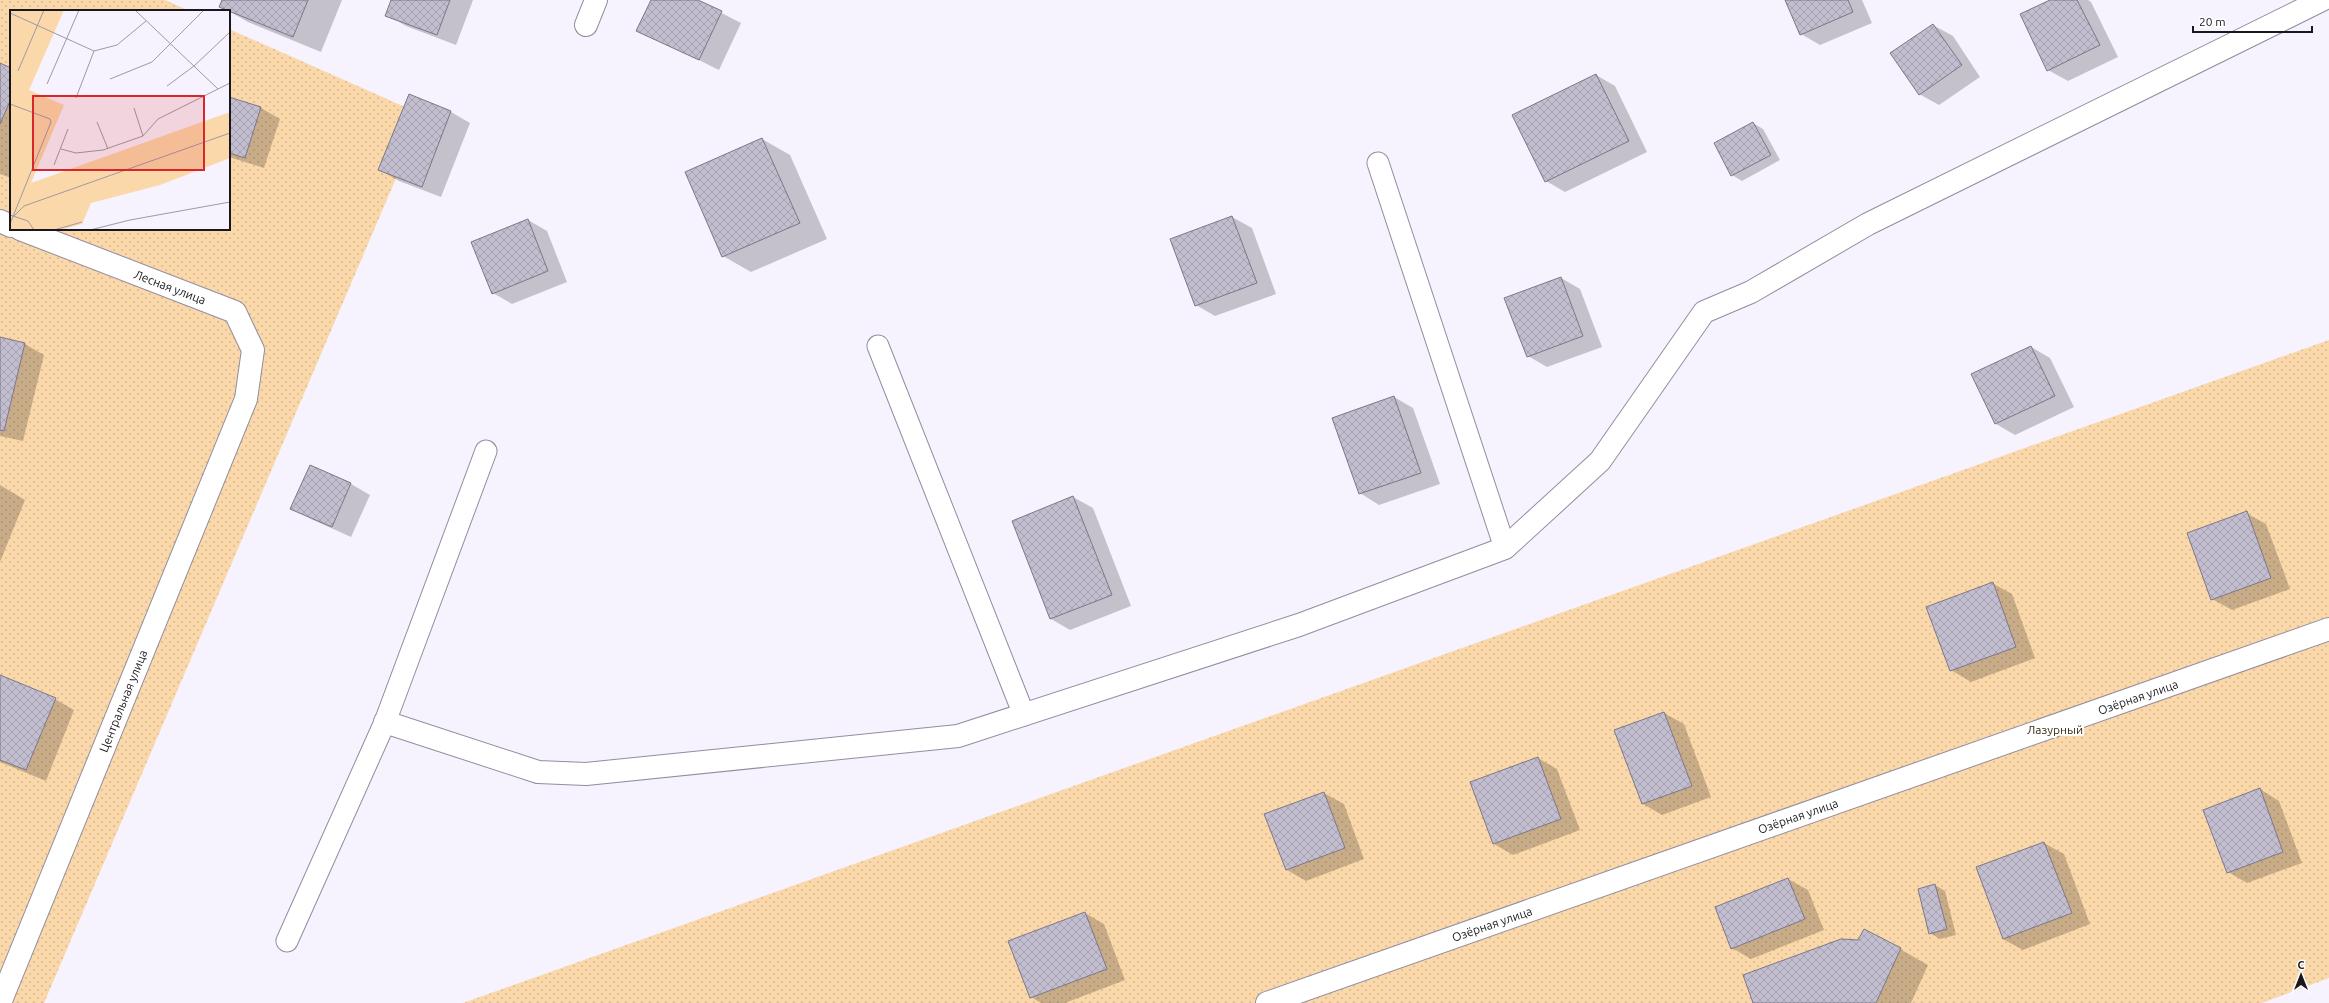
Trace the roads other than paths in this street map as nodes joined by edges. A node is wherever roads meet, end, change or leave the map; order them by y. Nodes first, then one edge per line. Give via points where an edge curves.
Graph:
1 (596, 0) edge
2 (2322, 0) edge
3 (586, 25) dead end
4 (1378, 163) dead end
5 (0, 221) edge
6 (10, 226) edge
7 (23, 230) edge
8 (878, 346) dead end
9 (246, 399) joint
10 (486, 451) dead end
11 (1505, 548) junction
12 (2329, 629) edge
13 (1024, 715) junction
14 (385, 722) junction
15 (287, 941) dead end
16 (0, 1003) edge
17 (1267, 1003) edge

1 - 3 street
2 - 11 street via 1868,224 1751,292 1704,312 1600,461
4 - 11 lane
5 - 6 street
7 - 9 street, Лесная улица via 234,312 253,350
8 - 13 lane
9 - 16 street, Центральная улица
10 - 14 lane
11 - 13 street via 1299,625
12 - 17 street, Озёрная улица
13 - 14 street via 958,736 586,774 538,772
14 - 15 lane

